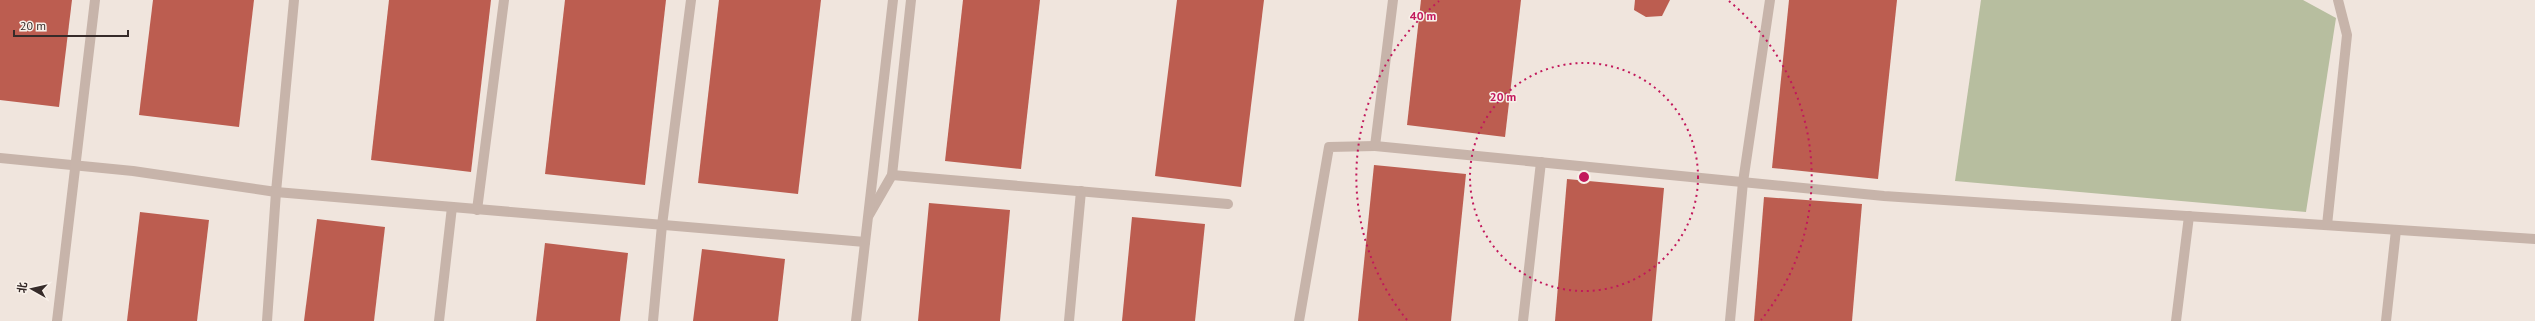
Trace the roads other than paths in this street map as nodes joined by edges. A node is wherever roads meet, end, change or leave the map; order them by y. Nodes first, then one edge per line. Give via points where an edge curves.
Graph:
1 (96, 0) edge
2 (294, 0) edge
3 (504, 0) edge
4 (691, 0) edge
5 (893, 0) edge
6 (911, 0) edge
7 (1393, 0) edge
8 (1770, 0) edge
9 (2338, 0) edge
10 (1375, 146) junction
11 (0, 158) edge
12 (1541, 162) junction
13 (76, 166) junction
14 (892, 175) junction
15 (1743, 182) junction
16 (1081, 191) junction
17 (276, 192) junction
18 (1228, 204) dead end
19 (452, 207) junction
20 (477, 210) junction
21 (2189, 216) junction
22 (867, 218) junction
23 (662, 225) junction
24 (2327, 225) junction
25 (2396, 230) junction
26 (2535, 239) edge
27 (865, 242) junction
28 (57, 321) edge
29 (267, 321) edge
30 (439, 321) edge
31 (653, 321) edge
32 (856, 321) edge
33 (1069, 321) edge
34 (1299, 321) edge
35 (1523, 321) edge
36 (1730, 321) edge
37 (2176, 321) edge
38 (2386, 321) edge

1 - 13 street
2 - 17 street
3 - 20 street
4 - 23 street
5 - 22 street
6 - 14 street
7 - 10 street
8 - 15 street
9 - 24 street via 2348,35
10 - 12 street
10 - 34 street via 1329,147
11 - 13 street
12 - 15 street
12 - 35 street
13 - 17 street via 133,171
13 - 28 street
14 - 16 street
14 - 22 street
15 - 21 street via 1892,197
15 - 36 street
16 - 18 street
16 - 33 street
17 - 19 street
17 - 29 street
19 - 20 street
19 - 30 street
20 - 23 street
21 - 24 street
21 - 37 street
22 - 27 street
23 - 27 street
23 - 31 street
24 - 25 street
25 - 26 street
25 - 38 street
27 - 32 street

